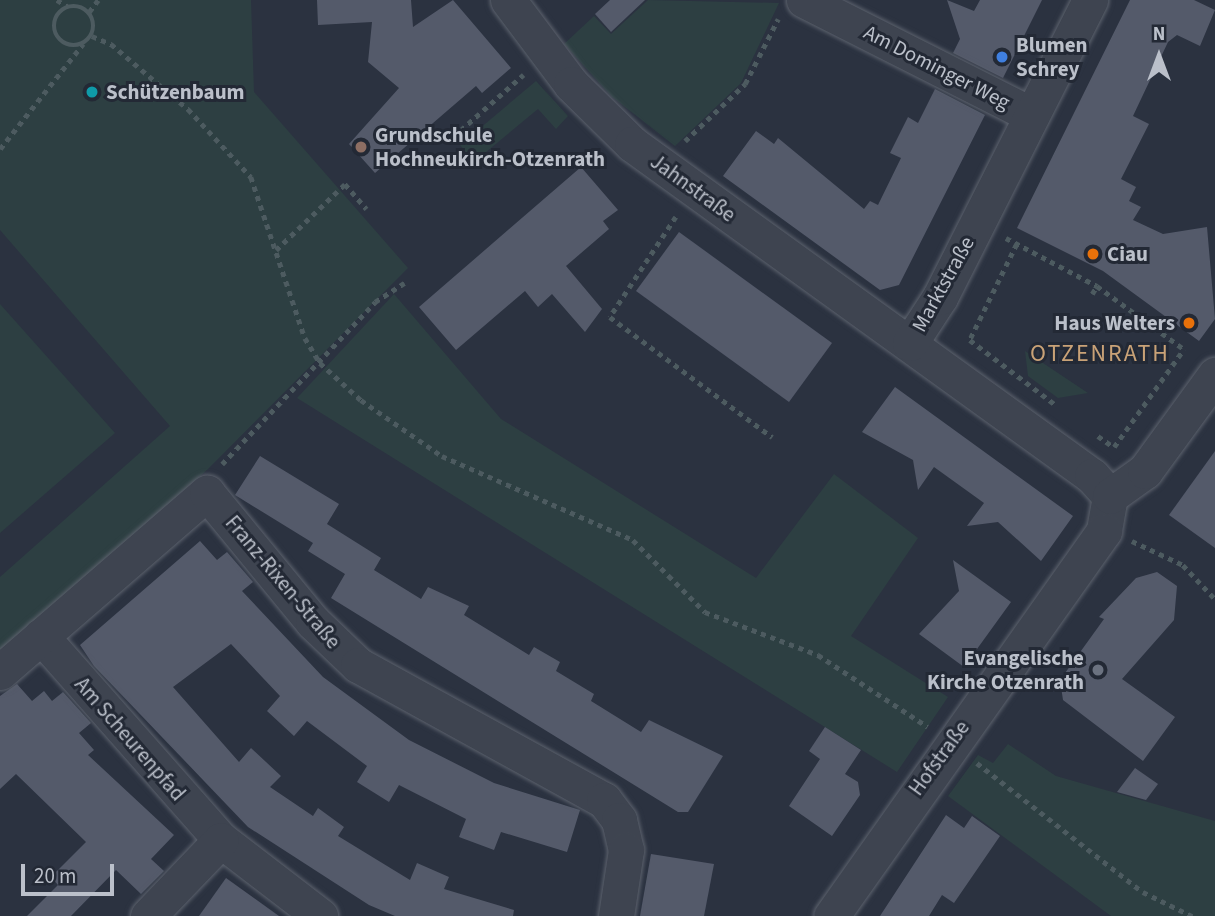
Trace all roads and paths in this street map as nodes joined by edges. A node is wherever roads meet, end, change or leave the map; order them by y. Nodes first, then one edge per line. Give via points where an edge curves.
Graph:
1 (57, 0) edge
2 (98, 0) edge
3 (508, 0) edge
4 (1090, 0) edge
5 (794, 4) edge
6 (68, 7) junction
7 (89, 12) junction
8 (92, 36) junction
9 (83, 44) junction
10 (547, 54) junction
11 (1032, 115) junction
12 (453, 137) dead end
13 (0, 149) edge
14 (661, 167) junction
15 (694, 189) junction
16 (367, 209) dead end
17 (977, 223) junction
18 (1017, 244) junction
19 (276, 250) junction
20 (404, 282) dead end
21 (1097, 286) junction
22 (1092, 294) dead end
23 (910, 342) junction
24 (1184, 349) junction
25 (320, 363) junction
26 (1204, 366) edge
27 (1070, 416) dead end
28 (1091, 431) dead end
29 (772, 437) dead end
30 (207, 493) junction
31 (1110, 496) junction
32 (1104, 531) junction
33 (1215, 599) edge
34 (41, 636) junction
35 (0, 672) edge
36 (950, 742) junction
37 (221, 840) junction
38 (148, 916) edge
39 (320, 916) edge
40 (616, 916) edge
41 (831, 916) edge
42 (1192, 916) edge

1 - 6 path
2 - 7 path
3 - 10 street, Jahnstraße
4 - 11 street, Marktstraße
5 - 11 street, Am Dominger Weg
5 - 14 path via 745,84
6 - 7 path
6 - 9 path via 54,20 54,34 70,47
7 - 8 path
8 - 9 path
8 - 19 path via 140,68 223,143 256,186
9 - 13 path
10 - 12 path
10 - 14 street, Jahnstraße via 584,100
11 - 17 street, Marktstraße
14 - 15 street, Jahnstraße
15 - 23 street, Jahnstraße
15 - 29 path via 610,317
16 - 19 path via 345,184
17 - 18 path
17 - 23 street, Marktstraße
18 - 21 path
18 - 27 path via 970,340
19 - 25 path via 299,324
20 - 25 path via 375,302
21 - 22 path
21 - 24 path
23 - 31 street, Marktstraße via 1092,475
24 - 26 path
24 - 28 path via 1114,447
25 - 30 path via 214,472
25 - 36 path via 422,446 609,526 657,559 705,612 828,660
26 - 31 street via 1145,471
30 - 34 street
30 - 40 street, Franz-Rixen-Straße via 313,622 358,665 604,800 619,820 626,850
31 - 32 street, Hofstraße
32 - 33 path via 1174,558
32 - 36 street, Hofstraße
34 - 35 street
34 - 37 street, Am Scheurenpfad
36 - 41 street, Hofstraße
36 - 42 path via 1143,892
37 - 38 street
37 - 39 street, Am Scheurenpfad

